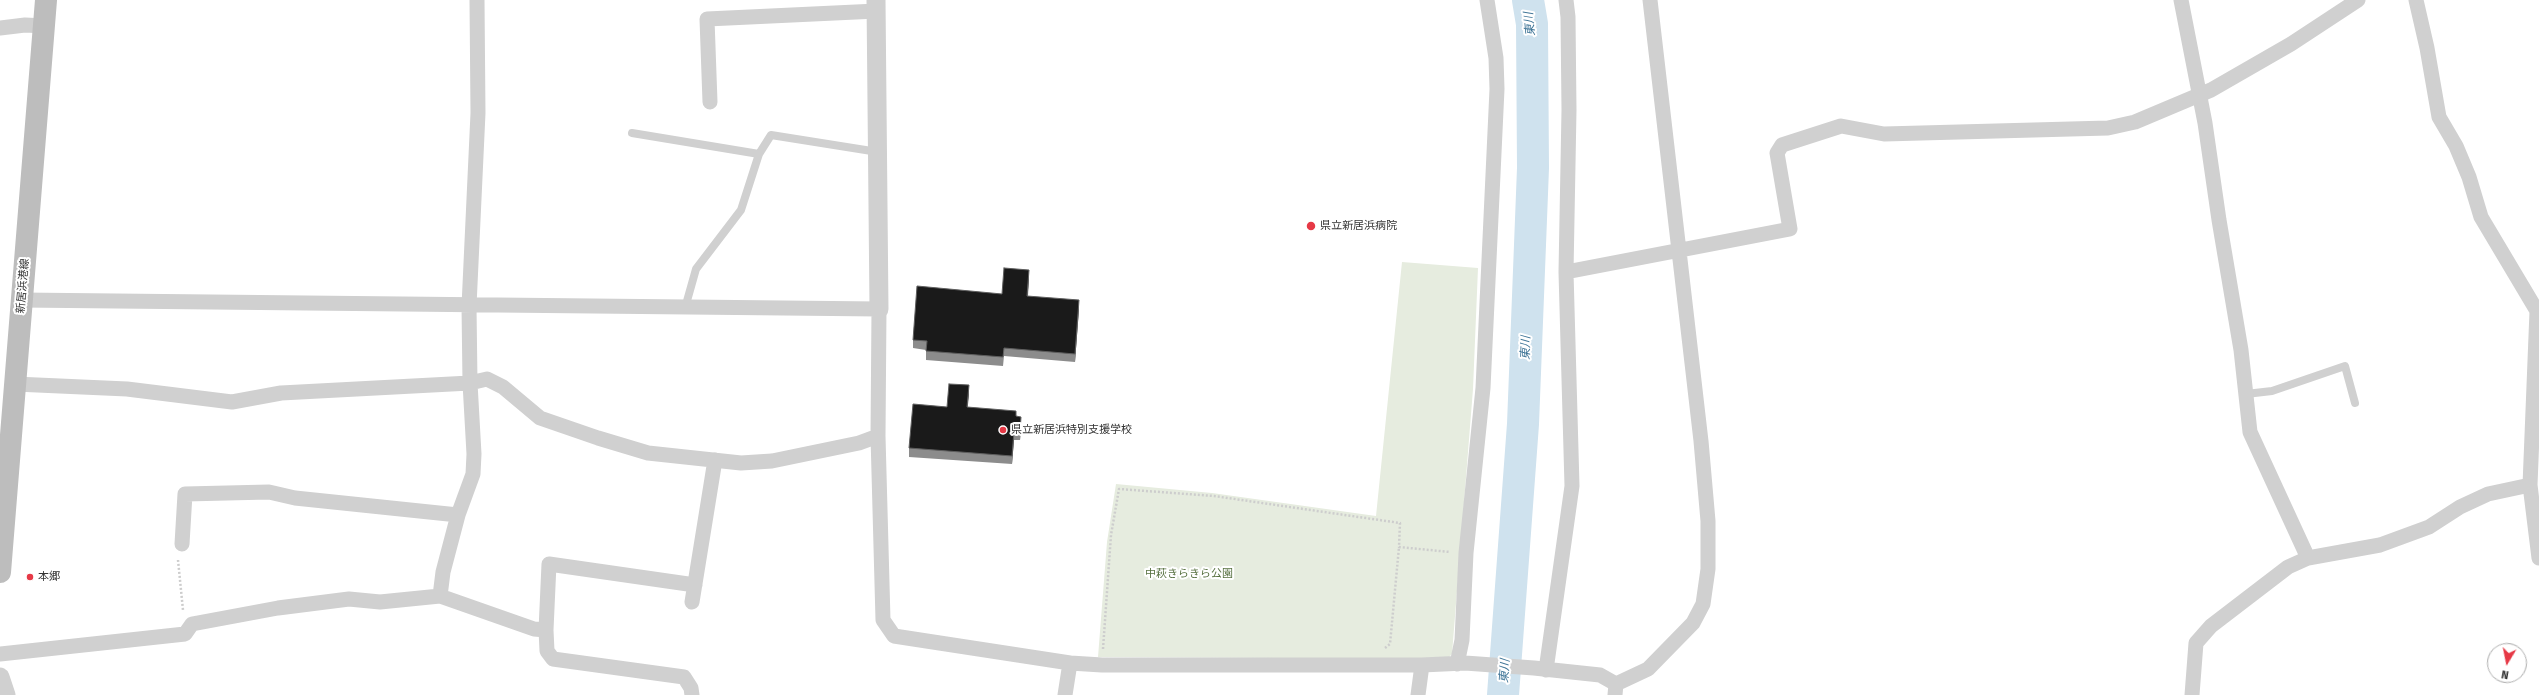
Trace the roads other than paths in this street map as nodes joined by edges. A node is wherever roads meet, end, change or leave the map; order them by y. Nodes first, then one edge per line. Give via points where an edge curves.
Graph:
1 (46, 0) edge
2 (60, 0) edge
3 (477, 0) edge
4 (1487, 0) edge
5 (1566, 0) edge
6 (1650, 0) edge
7 (2181, 0) edge
8 (2358, 0) edge
9 (2416, 0) edge
10 (876, 5) edge
11 (45, 26) junction
12 (0, 28) edge
13 (2199, 95) junction
14 (710, 102) dead end
15 (632, 133) dead end
16 (878, 152) junction
17 (759, 154) junction
18 (1678, 250) junction
19 (1566, 272) junction
20 (22, 300) junction
21 (469, 306) junction
22 (685, 308) junction
23 (879, 309) junction
24 (2538, 311) edge
25 (470, 383) junction
26 (15, 384) junction
27 (2246, 394) junction
28 (2355, 403) dead end
29 (878, 436) junction
30 (6, 437) edge
31 (715, 460) junction
32 (2533, 475) edge
33 (458, 515) junction
34 (182, 544) road end
35 (2308, 558) junction
36 (2539, 558) edge
37 (0, 572) edge
38 (695, 586) junction
39 (440, 596) junction
40 (692, 602) dead end
41 (546, 630) junction
42 (0, 654) edge
43 (1070, 662) junction
44 (1461, 663) junction
45 (1422, 665) junction
46 (1540, 669) junction
47 (0, 677) edge
48 (1615, 689) edge
49 (6, 695) edge
50 (692, 695) edge
51 (1065, 695) edge
52 (1418, 695) edge
53 (2192, 695) edge

1 - 2 street
1 - 11 main road, 新居浜港線
3 - 21 street via 478,113
4 - 44 street via 1496,58 1497,89 1483,388 1466,553
5 - 19 street via 1569,110
6 - 18 street
7 - 13 street
8 - 13 street via 2291,44
9 - 24 street via 2439,117 2456,146 2481,217
10 - 14 street via 707,19
10 - 16 street
11 - 12 street
11 - 20 main road, 新居浜港線
13 - 18 street via 2135,122 2108,128 1884,134 1841,126 1782,144 1777,153 1790,228
13 - 27 street
15 - 17 lane
16 - 17 lane via 771,134
16 - 23 street
17 - 22 lane via 741,210 696,269
18 - 19 street
18 - 48 street via 1708,521 1708,569 1703,604 1693,623 1648,669
19 - 46 street via 1572,486
20 - 21 street
20 - 26 main road, 新居浜港線
21 - 22 street
21 - 25 street
22 - 23 street
23 - 29 street
24 - 32 street
25 - 26 street via 281,393 232,402 127,389
25 - 31 street via 487,378 503,387 540,418 598,438 648,453
25 - 33 street via 473,474
26 - 30 main road, 新居浜港線
27 - 28 lane via 2272,391 2345,366
27 - 35 street via 2250,432
29 - 31 street via 859,443 772,461 741,463
29 - 43 street via 883,620 894,636
30 - 37 main road, 新居浜港線
31 - 38 street
32 - 35 street via 2460,507 2429,527 2380,545
32 - 36 street
33 - 34 street via 295,498 269,492 186,494
33 - 39 street via 443,572
35 - 53 street via 2288,567 2211,626 2196,643
38 - 40 street
38 - 41 street via 549,564
39 - 41 street via 534,629
39 - 42 street via 380,602 349,599 278,608 192,624 185,634
41 - 50 street via 547,651 553,659 684,677 692,688
43 - 45 street via 1102,665
43 - 51 street
44 - 45 street
44 - 46 street
45 - 52 street
46 - 48 street via 1600,675
47 - 49 street

